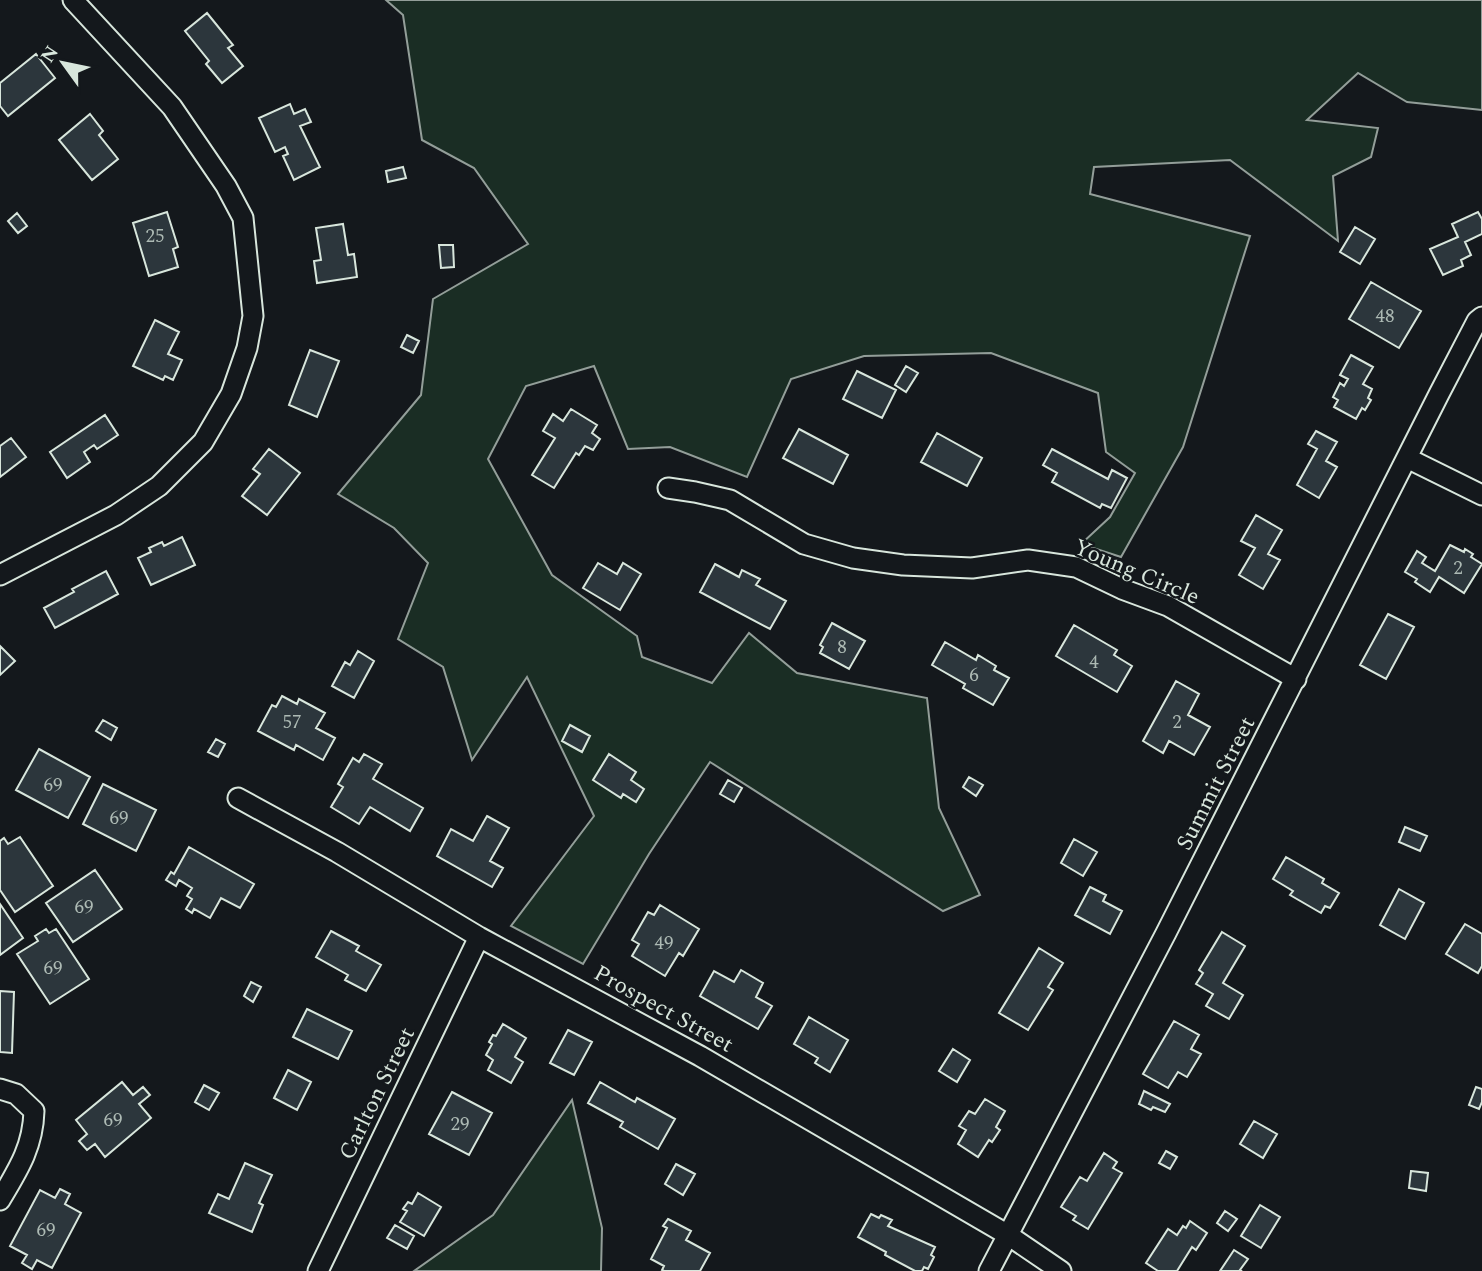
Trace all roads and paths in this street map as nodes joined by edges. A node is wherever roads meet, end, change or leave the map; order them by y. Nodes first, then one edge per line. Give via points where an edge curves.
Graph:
1 (73, 0) edge
2 (1482, 317) edge
3 (1407, 458) junction
4 (668, 488) dead end
5 (1482, 495) edge
6 (0, 575) edge
7 (1296, 679) junction
8 (238, 798) dead end
9 (479, 937) junction
10 (0, 1089) edge
11 (0, 1200) edge
12 (1008, 1235) junction
13 (318, 1271) edge
14 (989, 1271) edge
15 (1061, 1271) edge

1 - 6 street via 172,107 226,186 243,218 253,316 231,394 203,442 159,486 116,515
2 - 3 street, Summit Street
3 - 5 street
3 - 7 street, Summit Street
4 - 7 street, Young Circle via 730,500 804,544 853,558 972,568 1028,560 1076,567 1168,606
7 - 12 street, Summit Street
8 - 9 street, Prospect Street
9 - 12 street, Prospect Street via 700,1056
9 - 13 street, Carlton Street
10 - 11 street via 16,1094 33,1111 33,1134
12 - 14 street, Summit Street
12 - 15 street, Prospect Street

